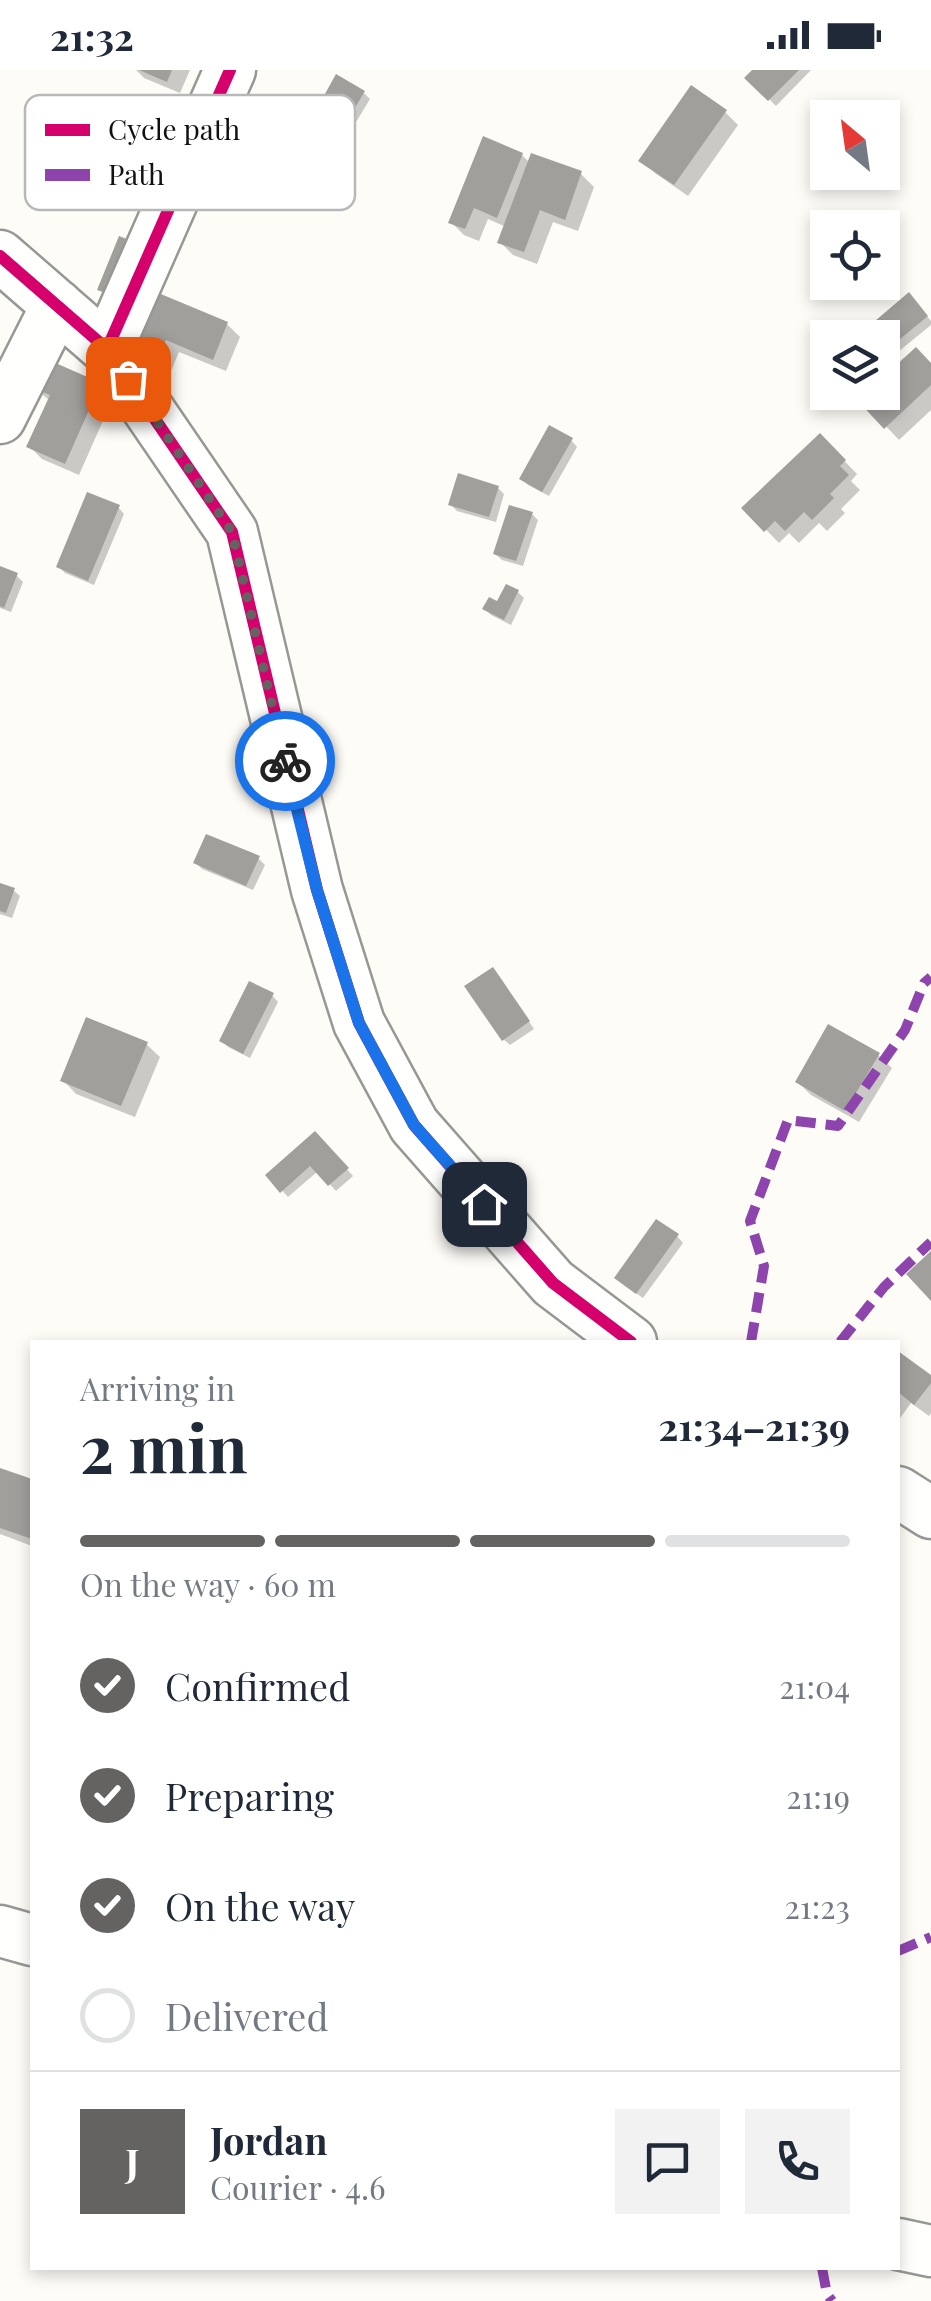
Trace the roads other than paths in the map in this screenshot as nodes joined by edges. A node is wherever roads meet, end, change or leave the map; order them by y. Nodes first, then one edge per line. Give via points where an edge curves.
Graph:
1 (230, 70) edge
2 (219, 95) edge
3 (168, 210) edge
4 (0, 256) edge
5 (56, 305) junction
6 (107, 349) junction
7 (0, 418) edge
8 (627, 1340) edge
9 (900, 1493) edge
10 (931, 1513) edge
11 (0, 1931) edge
12 (30, 1939) edge
13 (900, 2244) edge
14 (931, 2252) edge

1 - 2 street
3 - 6 street
4 - 5 street
5 - 6 street
5 - 7 street
6 - 8 street via 232,532 317,890 359,1023 414,1125 553,1282
9 - 10 street
11 - 12 street
13 - 14 street

